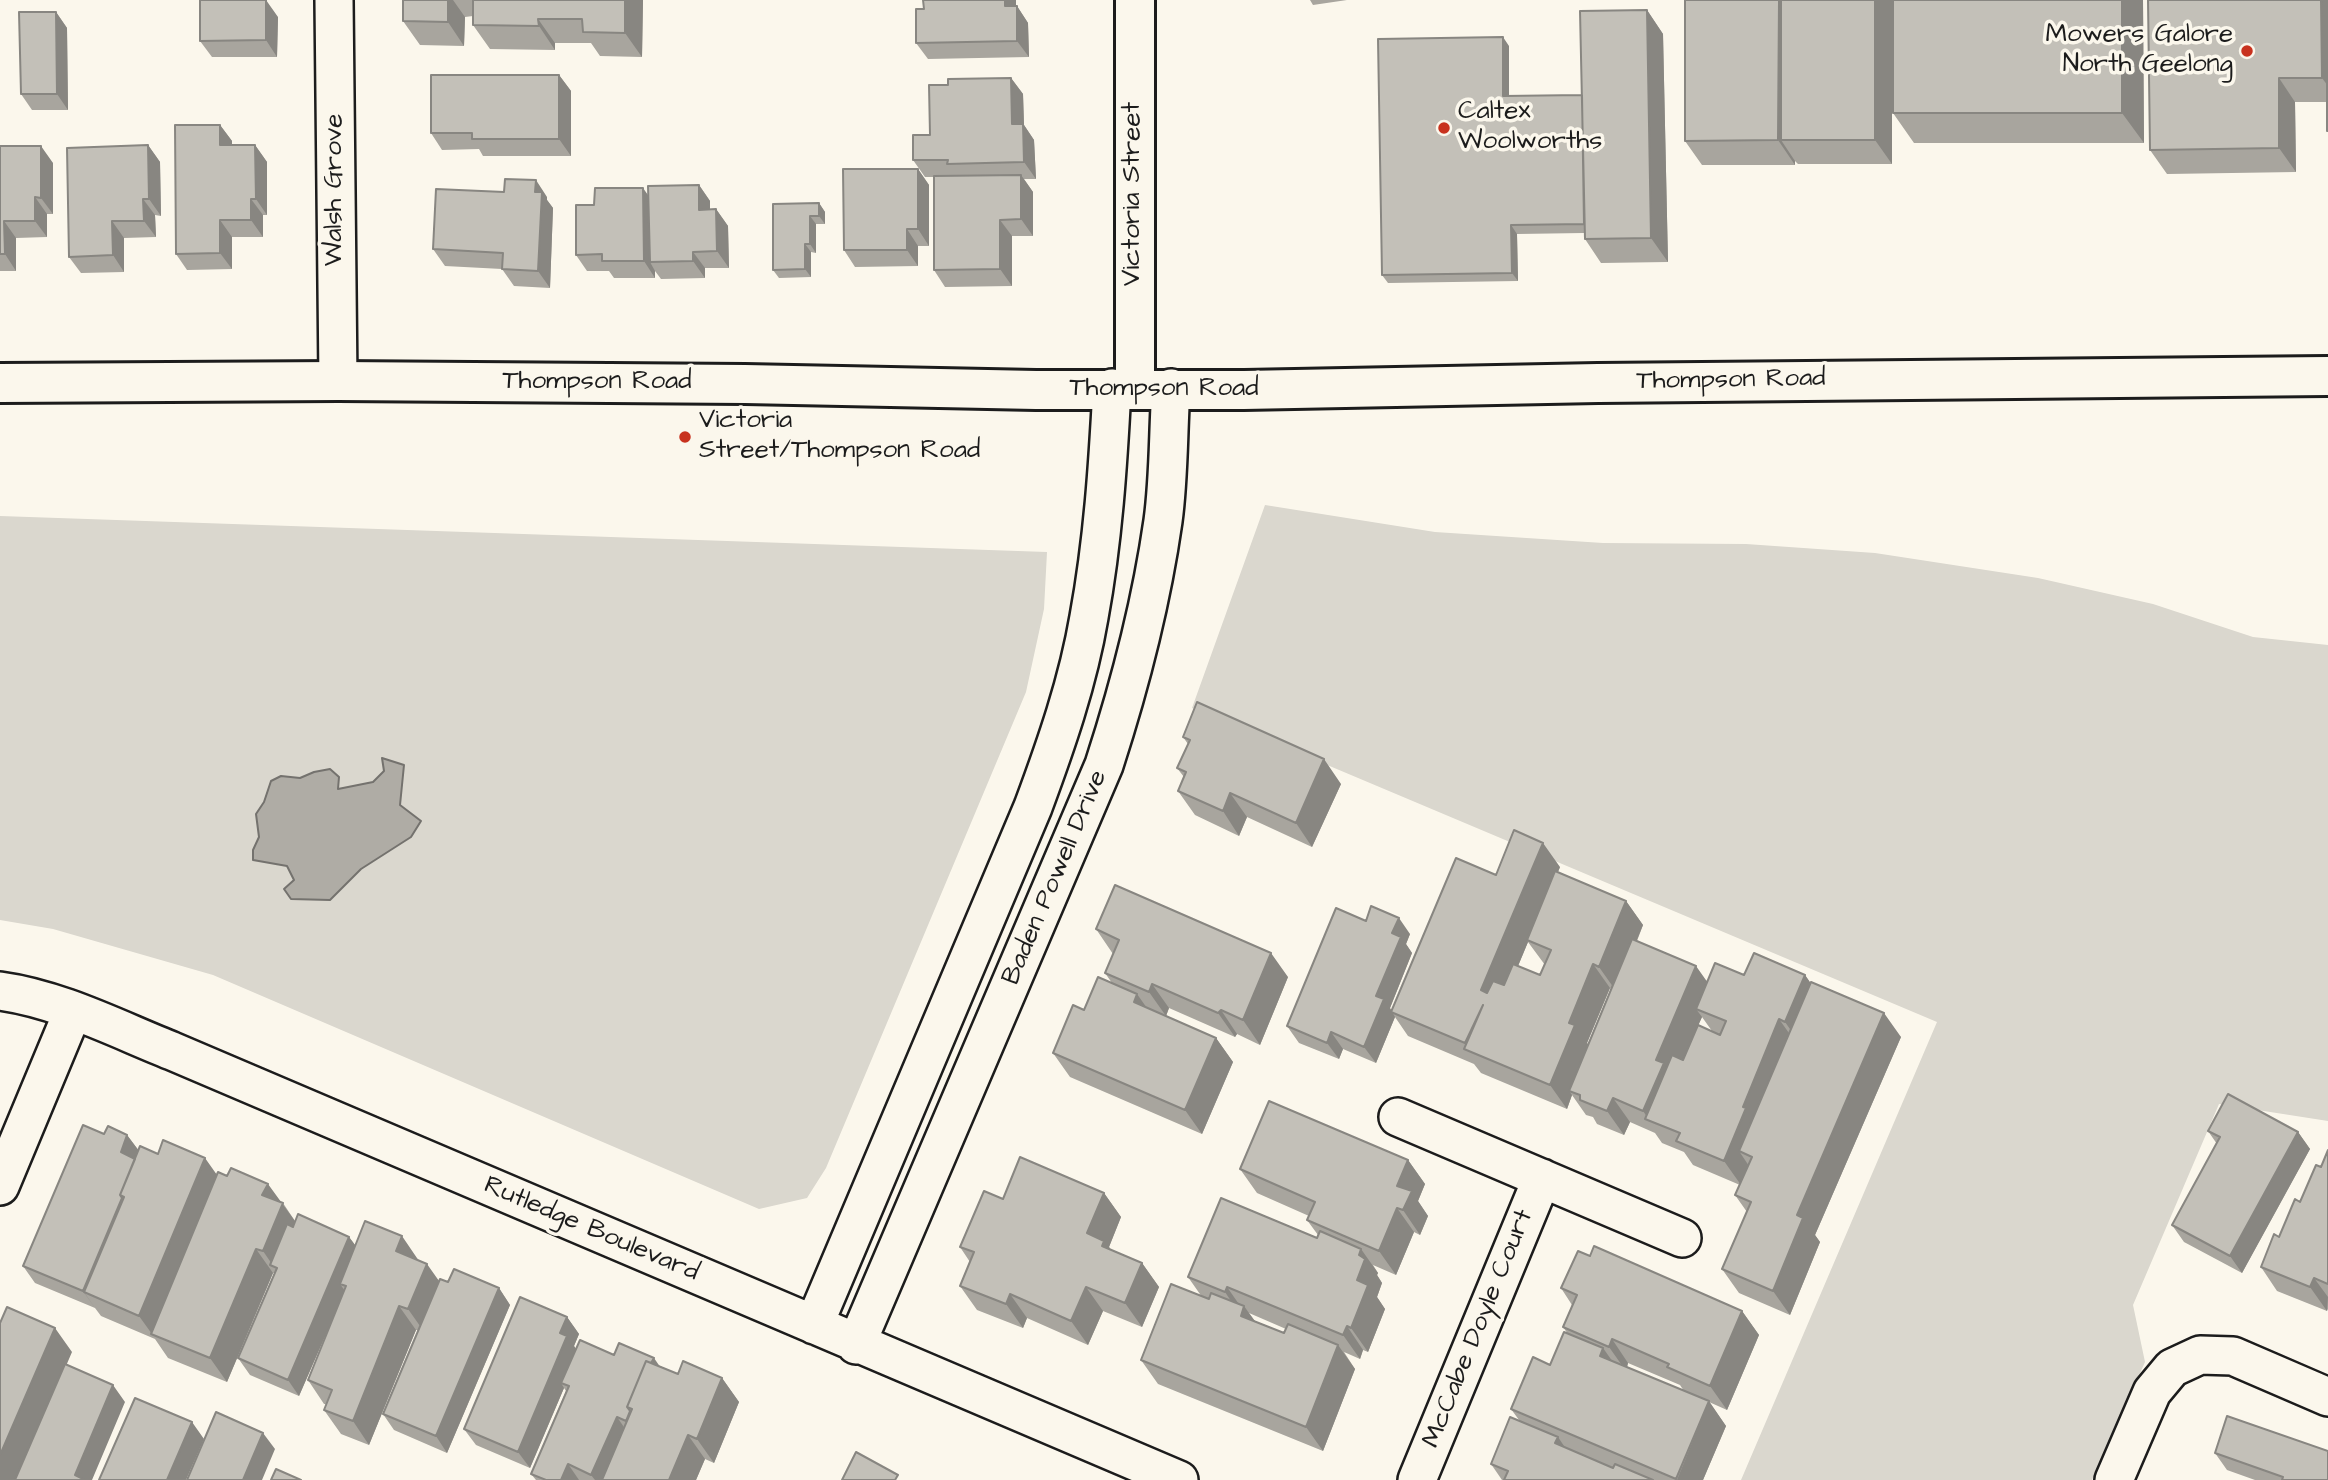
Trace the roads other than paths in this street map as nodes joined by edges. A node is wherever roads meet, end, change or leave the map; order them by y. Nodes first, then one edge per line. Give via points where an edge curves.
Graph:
1 (334, 0) edge
2 (1135, 0) edge
3 (2328, 376) edge
4 (338, 381) junction
5 (0, 383) edge
6 (1139, 388) junction
7 (0, 991) edge
8 (73, 1012) junction
9 (1398, 1117) dead end
10 (1542, 1178) junction
11 (0, 1186) edge
12 (870, 1191) junction
13 (914, 1211) junction
14 (1682, 1238) dead end
15 (814, 1325) junction
16 (856, 1345) junction
17 (2328, 1396) edge
18 (1179, 1480) edge
19 (1417, 1480) edge
20 (2114, 1480) edge

1 - 4 street, Walsh Grove
2 - 6 main road, Victoria Street
3 - 6 main road, Thompson Road
4 - 5 main road, Thompson Road
4 - 6 main road, Thompson Road
6 - 12 street, Baden Powell Drive via 1108,482 1082,653 1063,723 1034,807
6 - 13 street, Baden Powell Drive via 1166,495 1134,668 1090,803
7 - 8 street, Rutledge Boulevard
8 - 11 street
8 - 15 street, Rutledge Boulevard
9 - 10 street, McCabe Doyle Court
10 - 14 street, McCabe Doyle Court
10 - 19 street, McCabe Doyle Court
12 - 13 street
12 - 15 street, Baden Powell Drive
13 - 16 street, Baden Powell Drive
15 - 16 street, Rutledge Boulevard
16 - 18 street, Rutledge Boulevard
17 - 20 street via 2232,1356 2200,1355 2172,1368 2152,1392

